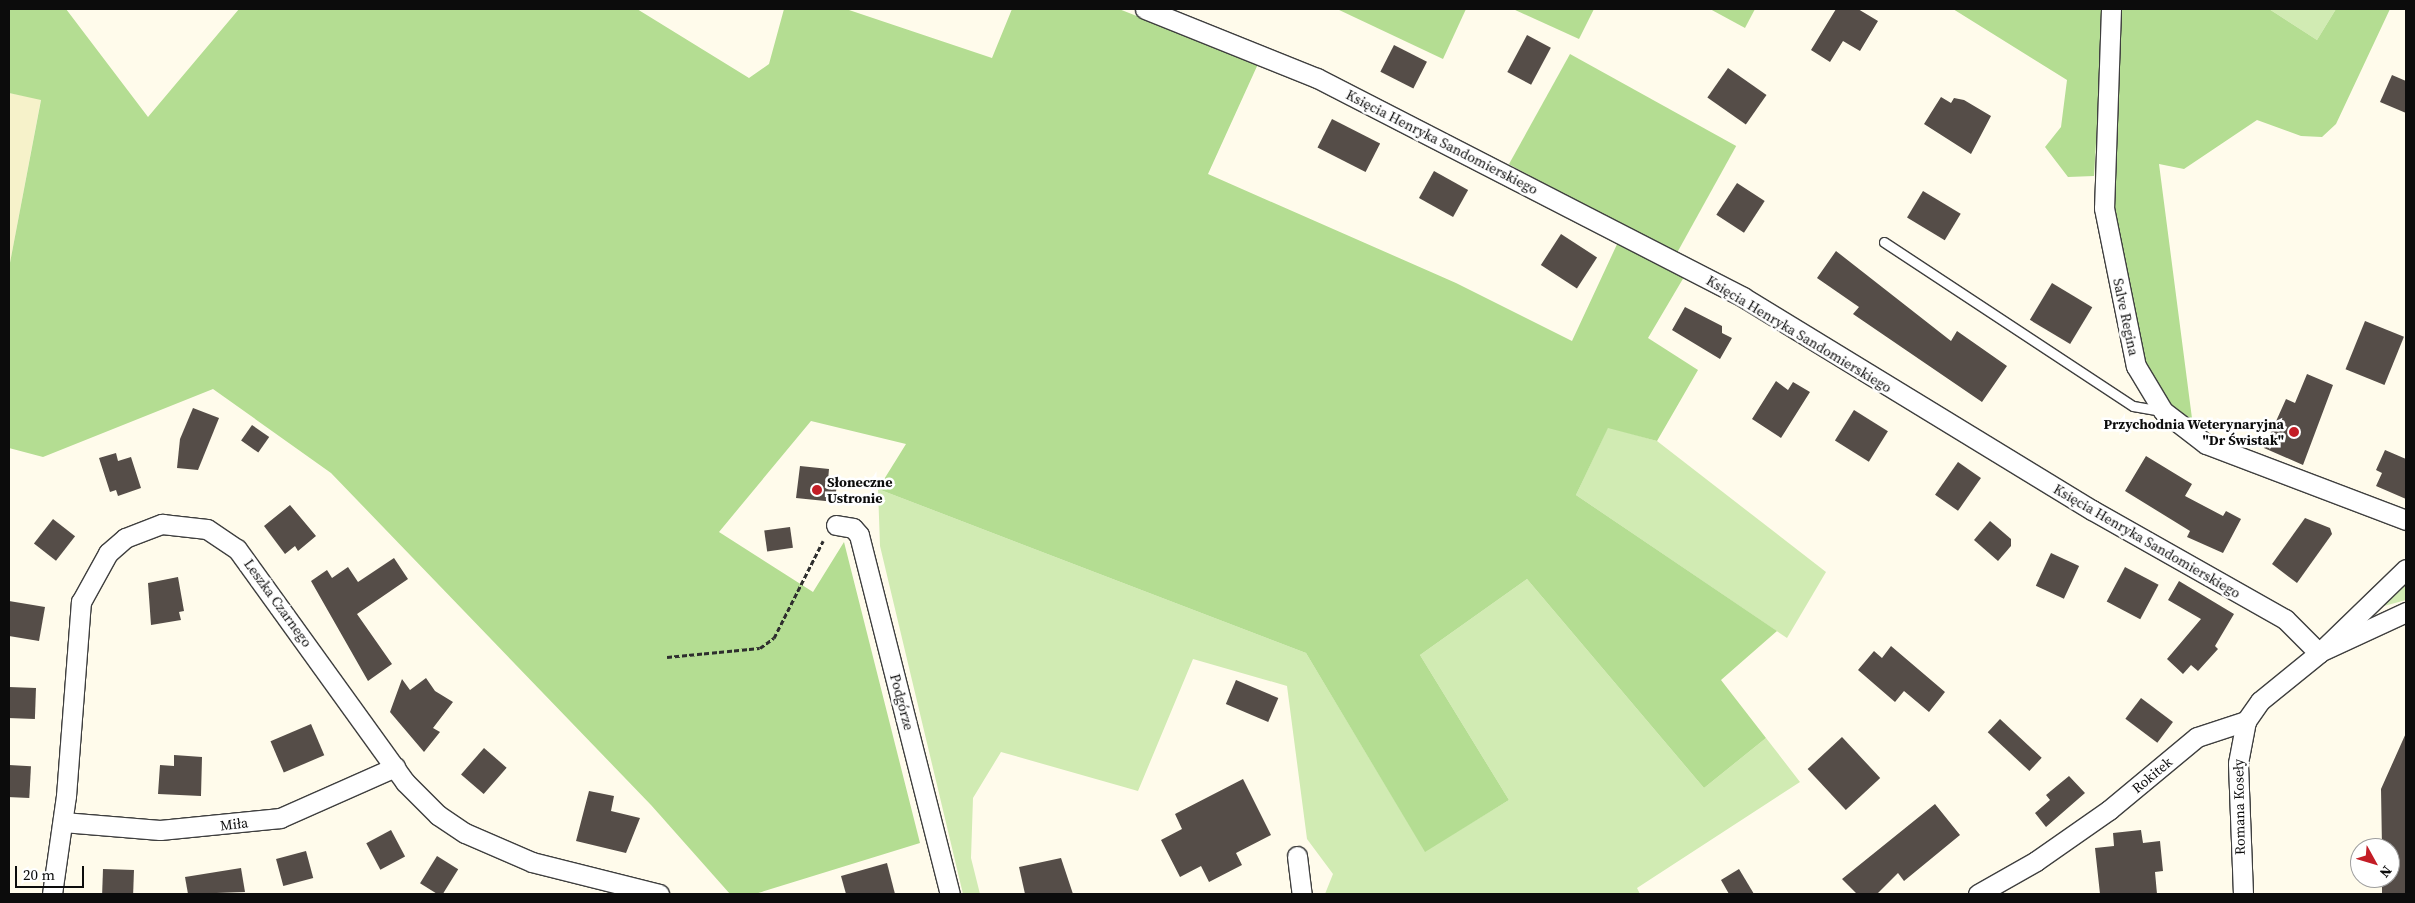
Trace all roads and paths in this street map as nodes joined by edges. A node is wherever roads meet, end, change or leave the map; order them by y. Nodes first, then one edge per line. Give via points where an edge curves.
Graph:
1 (1145, 9) edge
2 (2111, 9) edge
3 (1884, 242) dead end
4 (2163, 411) junction
5 (2406, 520) edge
6 (836, 525) joint
7 (2406, 569) edge
8 (2406, 612) edge
9 (2319, 653) junction
10 (667, 657) dead end
11 (2246, 721) junction
12 (395, 768) junction
13 (63, 822) junction
14 (1297, 856) dead end
15 (52, 894) edge
16 (659, 894) edge
17 (950, 894) edge
18 (1302, 894) edge
19 (1978, 894) edge
20 (2242, 894) edge

1 - 9 street, Księcia Henryka Sandomierskiego via 1317,78 1743,297 2092,510 2285,619
2 - 4 street, Salve Regina via 2104,208 2136,366
3 - 4 lane via 2133,406
4 - 5 street, Salve Regina via 2206,444
6 - 10 path via 820,546 774,638 760,648
6 - 17 street, Podgórze via 853,528 858,535
7 - 9 street
8 - 9 street via 2363,636
9 - 11 street via 2260,701
11 - 19 street, Rokitek via 2197,737 2109,810 2036,861
11 - 20 street, Romana Koseły via 2238,762
12 - 13 street, Miła via 280,818 160,830
12 - 13 street, Leszka Czarnego via 237,549 207,529 162,524 125,538 108,554 81,602
12 - 16 street, Leszka Czarnego via 438,815 497,849
13 - 15 street, Leszka Czarnego
14 - 18 street

